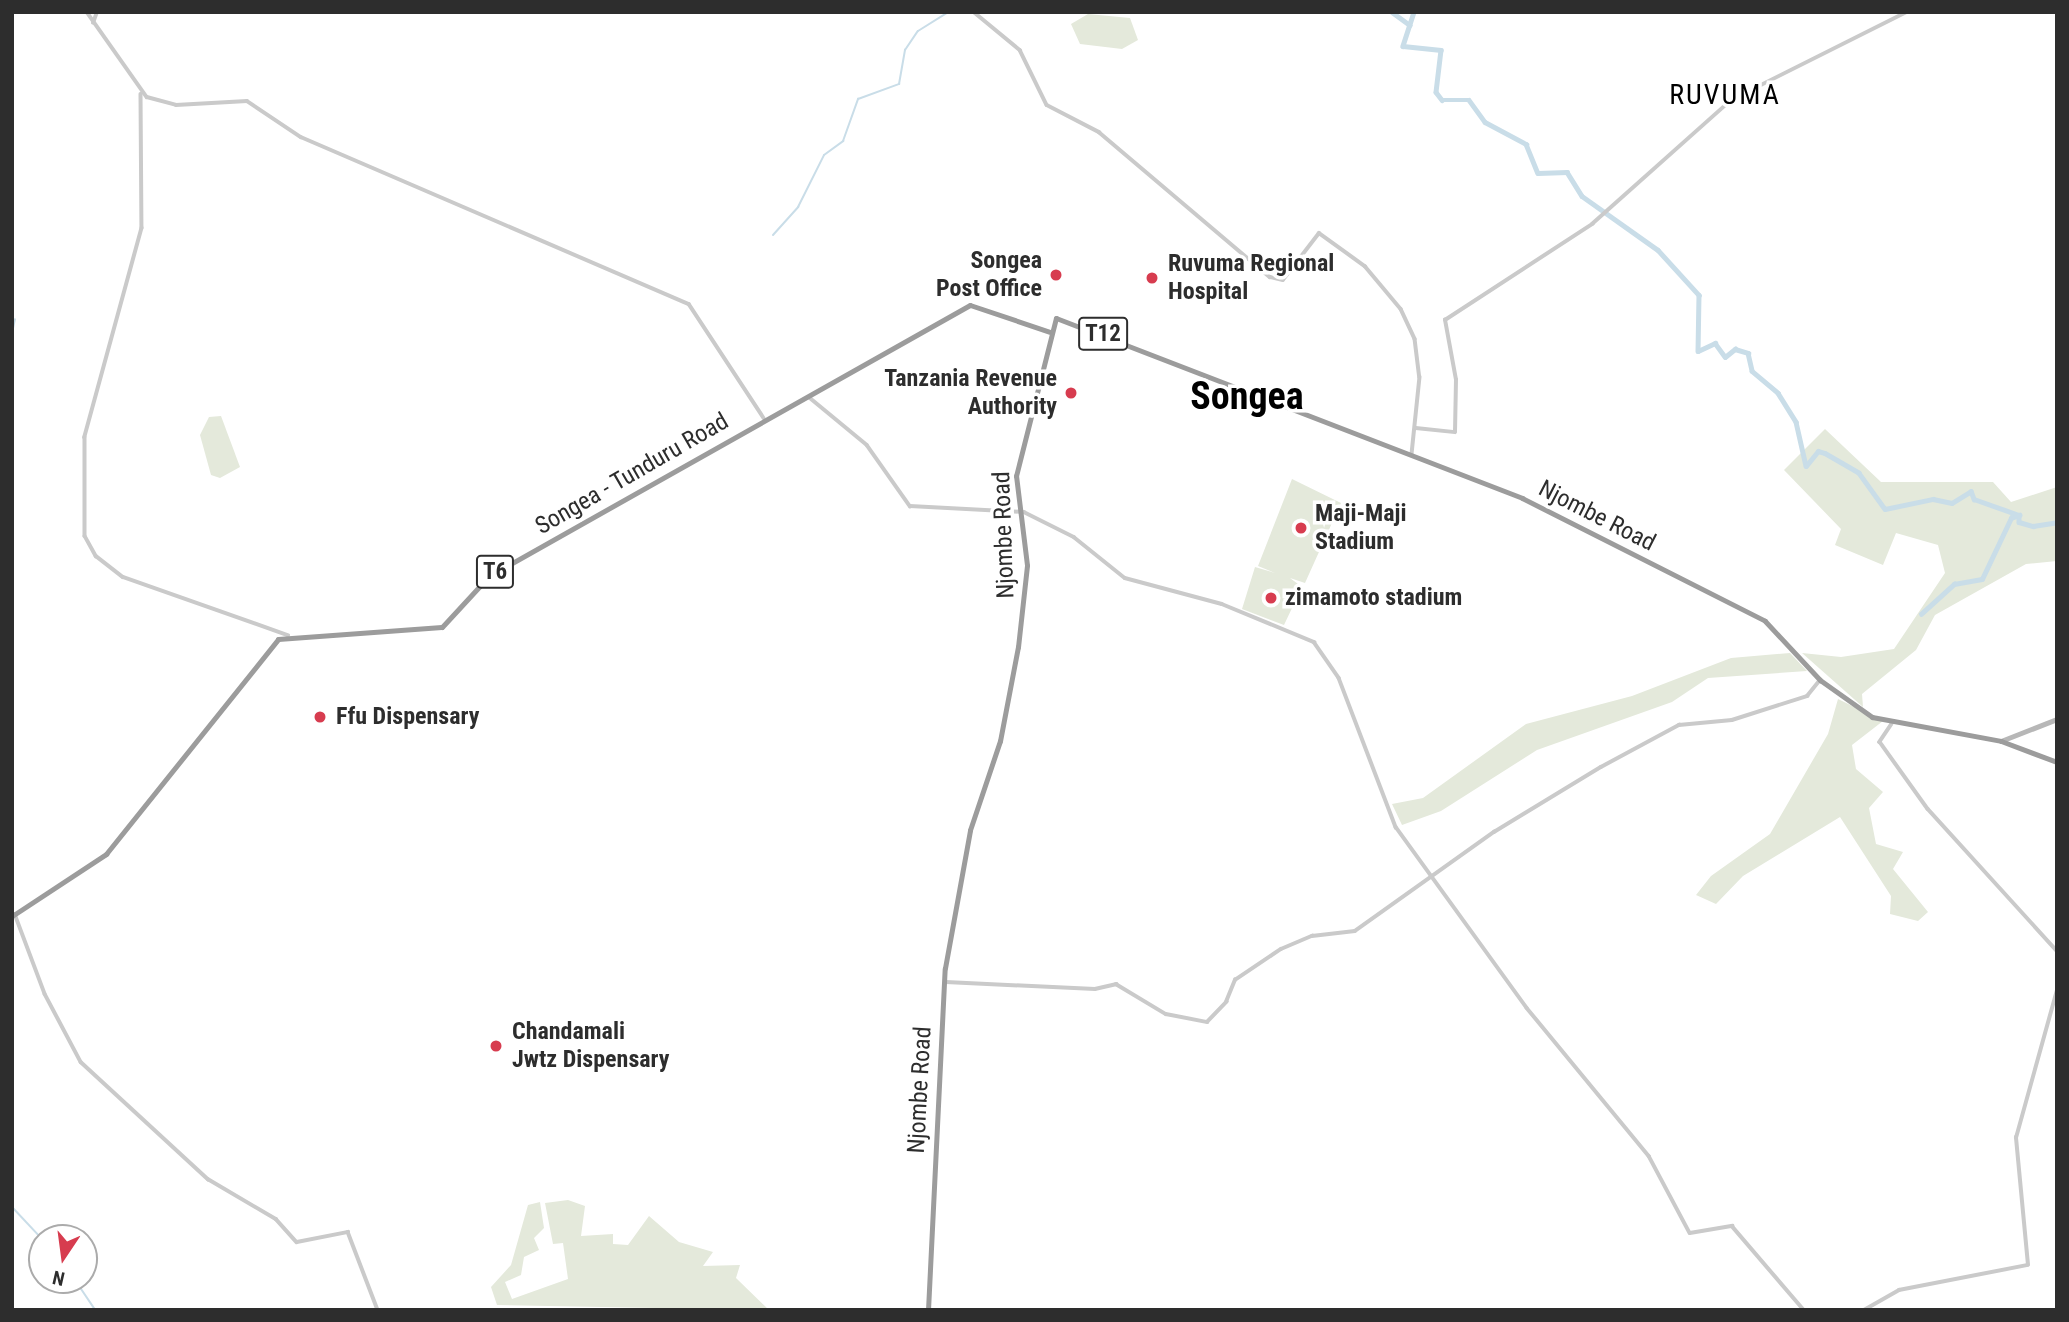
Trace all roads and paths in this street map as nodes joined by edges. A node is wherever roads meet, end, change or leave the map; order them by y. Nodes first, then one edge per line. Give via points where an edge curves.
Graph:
1 (87, 12) edge
2 (97, 12) edge
3 (974, 12) edge
4 (1907, 12) edge
5 (93, 23) junction
6 (141, 93) junction
7 (1050, 332) junction
8 (806, 395) junction
9 (764, 418) junction
10 (1416, 428) junction
11 (1412, 455) junction
12 (1018, 510) junction
13 (288, 635) junction
14 (1820, 680) junction
15 (2057, 719) edge
16 (1892, 724) junction
17 (2001, 741) junction
18 (2057, 762) edge
19 (1432, 876) junction
20 (14, 915) edge
21 (2057, 951) edge
22 (946, 982) junction
23 (2057, 990) edge
24 (378, 1310) edge
25 (928, 1310) edge
26 (1804, 1310) edge
27 (1864, 1310) edge

1 - 5 street
2 - 5 street
3 - 10 street via 1020,50 1047,105 1105,136 1270,277 1283,279 1319,233 1365,266 1413,331 1420,377
4 - 10 street via 1731,100 1592,224 1445,320 1456,380 1455,432
5 - 6 street
6 - 9 street via 176,105 247,102 301,137 689,304
6 - 13 street via 141,240 85,437 85,536 99,559 123,577
7 - 8 highway, Songea - Tunduru Road / T6 via 975,304
7 - 11 highway, Njombe Road / T12 via 1056,317
7 - 12 highway, Njombe Road / T12 via 1021,446
8 - 9 highway, Songea - Tunduru Road / T6
8 - 12 street via 867,445 910,506
9 - 13 highway, Songea - Tunduru Road / T6 via 489,576 442,626
10 - 11 street
11 - 14 highway, Njombe Road / T12 via 1504,490 1739,606 1773,626
12 - 19 street via 1055,525 1125,578 1222,604 1314,642 1339,678 1385,805
12 - 22 highway, Njombe Road / T12 via 1027,565 1021,633 1000,741 970,830
13 - 20 highway via 263,652 106,854
14 - 16 highway, Njombe Road / T12
14 - 19 street via 1807,696 1738,719 1679,725 1494,832
15 - 17 main road
16 - 17 highway, Njombe Road / T12
16 - 21 street via 1880,742 1928,809
17 - 18 highway, Njombe Road / T12
19 - 22 street via 1355,931 1305,938 1281,949 1235,980 1226,1002 1206,1022 1166,1014 1114,983 1095,989
19 - 26 street via 1527,1008 1647,1153 1691,1234 1732,1226
20 - 24 street via 81,1062 208,1179 276,1220 297,1242 349,1233
22 - 25 highway, Njombe Road / T12
23 - 27 street via 2017,1138 2028,1265 1899,1290

